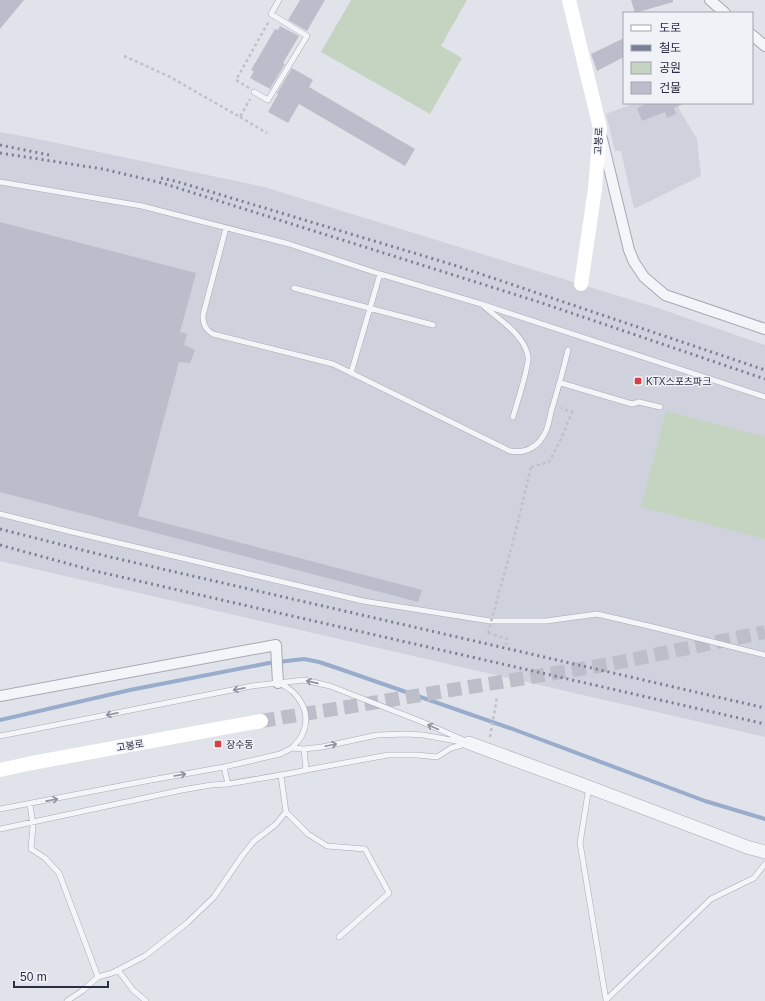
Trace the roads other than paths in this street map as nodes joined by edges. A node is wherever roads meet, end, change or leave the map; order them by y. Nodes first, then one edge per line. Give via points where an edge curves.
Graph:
1 (279, 0) edge
2 (569, 0) edge
3 (710, 0) edge
4 (724, 12) edge
5 (753, 37) edge
6 (765, 46) edge
7 (254, 92) road end
8 (600, 128) junction
9 (0, 182) edge
10 (226, 228) junction
11 (380, 274) junction
12 (581, 284) dead end
13 (294, 288) dead end
14 (481, 304) junction
15 (371, 309) junction
16 (433, 326) dead end
17 (765, 329) edge
18 (568, 350) dead end
19 (351, 373) junction
20 (561, 383) junction
21 (765, 397) edge
22 (660, 407) dead end
23 (513, 417) dead end
24 (0, 514) edge
25 (765, 656) edge
26 (278, 679) junction
27 (0, 696) edge
28 (261, 721) tunnel mouth
29 (0, 736) edge
30 (469, 743) junction
31 (292, 748) junction
32 (304, 750) junction
33 (224, 767) junction
34 (0, 770) edge
35 (306, 770) junction
36 (281, 776) junction
37 (228, 784) junction
38 (589, 787) junction
39 (30, 804) junction
40 (0, 810) edge
41 (286, 812) junction
42 (32, 822) junction
43 (0, 829) edge
44 (765, 852) edge
45 (765, 864) edge
46 (339, 937) dead end
47 (118, 970) junction
48 (98, 977) junction
49 (67, 1001) edge
50 (146, 1001) edge

1 - 7 lane via 271,14 307,36 268,100
2 - 8 main road, 고봉로
3 - 4 street
5 - 6 street
8 - 12 main road, 고봉로 via 595,189
8 - 17 street via 629,250 644,277 665,295
9 - 10 lane via 142,206
10 - 11 lane via 288,244
10 - 19 lane via 203,315 204,326 213,334 333,364
11 - 14 lane
11 - 15 lane
13 - 15 lane
14 - 21 lane
14 - 23 lane via 509,327 522,342 529,358
15 - 16 lane
15 - 19 lane
18 - 20 lane
19 - 20 lane via 510,451 525,451 542,438
20 - 22 lane via 632,404 639,402
24 - 25 lane via 363,601 490,621 546,621 597,614
26 - 27 street via 276,645
26 -> 29 lane
30 -> 26 lane via 330,686 304,680
26 - 31 lane via 302,703 306,723 302,735
28 - 34 main road, 고봉로
32 -> 30 lane via 394,734 422,735
30 - 35 lane via 451,748 437,757 388,755
30 - 38 street
31 - 32 lane
31 - 33 lane via 280,754
32 - 35 lane
33 - 37 lane
39 -> 33 lane
35 - 36 lane
36 - 37 lane
36 - 41 lane
37 - 42 lane via 182,790
38 - 44 street
38 - 45 lane via 580,843 606,1000 711,899 754,878
39 - 40 lane
39 - 42 lane
41 - 46 lane via 308,834 327,846 365,849 390,893
41 - 47 lane via 275,825 254,841 214,897 187,923 145,956
42 - 43 lane
42 - 48 lane via 31,848 45,858 58,873
47 - 48 lane
47 - 50 lane via 132,990
48 - 49 lane

